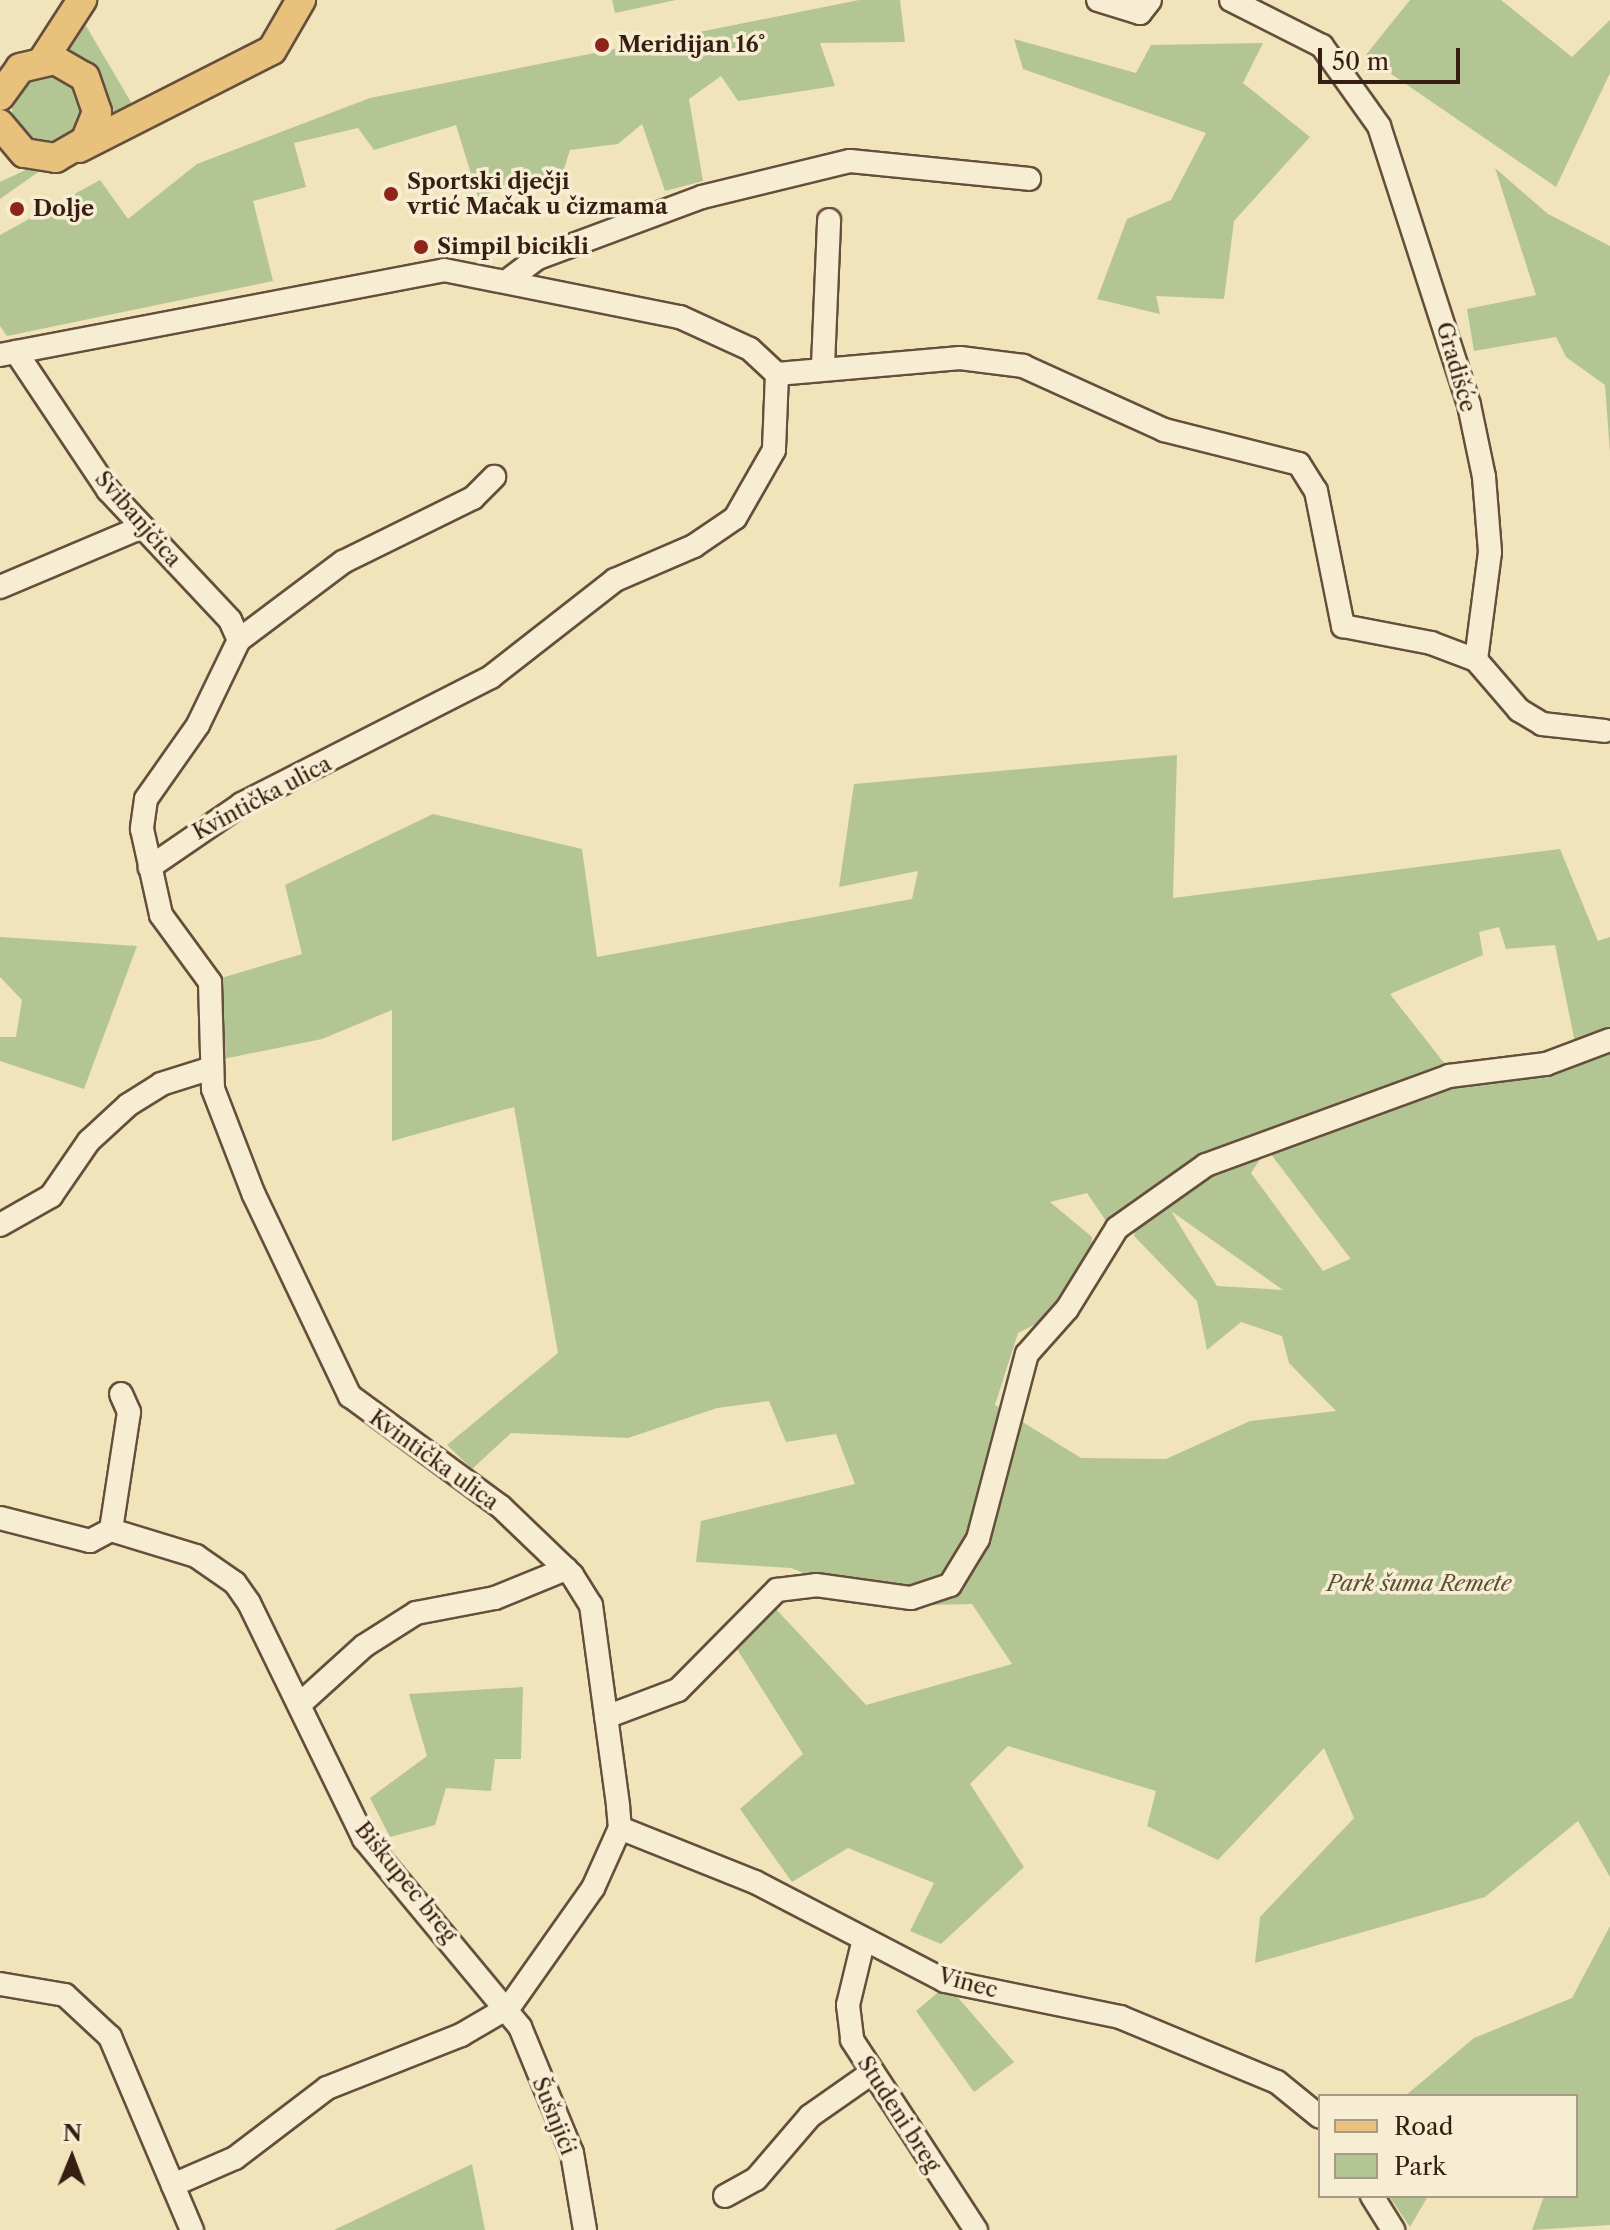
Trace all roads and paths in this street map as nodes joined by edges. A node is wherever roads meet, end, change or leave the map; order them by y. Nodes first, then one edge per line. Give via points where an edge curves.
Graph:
1 (82, 0) edge
2 (301, 0) edge
3 (1098, 0) edge
4 (1150, 0) edge
5 (1231, 0) edge
6 (21, 65) edge
7 (0, 96) edge
8 (0, 124) edge
9 (79, 148) junction
10 (33, 157) junction
11 (0, 168) edge
12 (1029, 179) dead end
13 (829, 220) dead end
14 (511, 278) junction
15 (8, 354) edge
16 (823, 366) junction
17 (777, 374) junction
18 (494, 477) dead end
19 (140, 528) junction
20 (0, 587) edge
21 (239, 640) junction
22 (1476, 660) junction
23 (1605, 731) dead end
24 (150, 867) junction
25 (1610, 1040) edge
26 (209, 1069) junction
27 (0, 1225) edge
28 (121, 1394) dead end
29 (0, 1518) edge
30 (111, 1530) junction
31 (566, 1569) junction
32 (300, 1704) junction
33 (606, 1717) junction
34 (620, 1828) junction
35 (863, 1943) junction
36 (0, 1984) edge
37 (509, 2007) junction
38 (870, 2074) junction
39 (1318, 2115) edge
40 (173, 2185) junction
41 (725, 2196) dead end
42 (1373, 2198) edge
43 (192, 2230) edge
44 (585, 2230) edge
45 (976, 2230) edge
46 (1393, 2230) edge

1 - 6 main road
2 - 9 main road via 272,50
3 - 4 street via 1140,13
5 - 22 street, Gradišće via 1322,46 1379,126 1469,405 1484,477 1490,552
6 - 7 main road
6 - 9 main road via 75,68 93,90 94,124
8 - 10 main road
9 - 10 main road
10 - 11 main road
12 - 14 street via 850,161 702,197 538,258
13 - 16 street
14 - 15 street via 444,270 395,275
14 - 17 street via 680,317 750,349
15 - 19 street, Svibanjčica
16 - 17 street
16 - 22 street via 960,358 1023,366 1164,430 1299,464 1316,491 1343,626 1431,643
17 - 24 street, Kvintička ulica via 774,450 735,518 694,546 615,580 491,677 242,804
18 - 21 street via 473,498 343,562
19 - 20 street
19 - 21 street, Svibanjčica via 230,620
21 - 24 street via 198,725 146,799 142,829
22 - 23 street via 1519,710 1542,724
24 - 26 street, Kvintička ulica via 161,915 210,982
25 - 33 street via 1546,1064 1449,1076 1206,1165 1117,1228 1067,1309 1027,1354 1002,1429 978,1539 950,1585 911,1598 816,1585 777,1590 678,1690
26 - 27 street via 161,1084 128,1105 89,1141 51,1196
26 - 31 street, Kvintička ulica via 254,1195 350,1396 473,1483
28 - 30 street via 129,1412
29 - 30 street, Biškupec breg via 90,1541
30 - 32 street, Biškupec breg via 196,1556 235,1583
31 - 32 street via 495,1598 416,1613 371,1641
31 - 33 street, Kvintička ulica via 594,1615
32 - 37 street, Biškupec breg via 364,1839
33 - 34 street, Kvintička ulica
34 - 35 street, Vinec via 755,1882
34 - 37 street via 570,1928
35 - 38 street, Studeni breg via 847,2021
35 - 39 street, Vinec via 945,1981 1120,2017 1277,2082
36 - 40 street via 65,1995 89,2012 122,2059
37 - 40 street via 461,2035 327,2088 235,2158
37 - 44 street, Šušnjići via 572,2153
38 - 41 street via 810,2116 756,2179
38 - 45 street, Studeni breg
40 - 43 street
42 - 46 street

